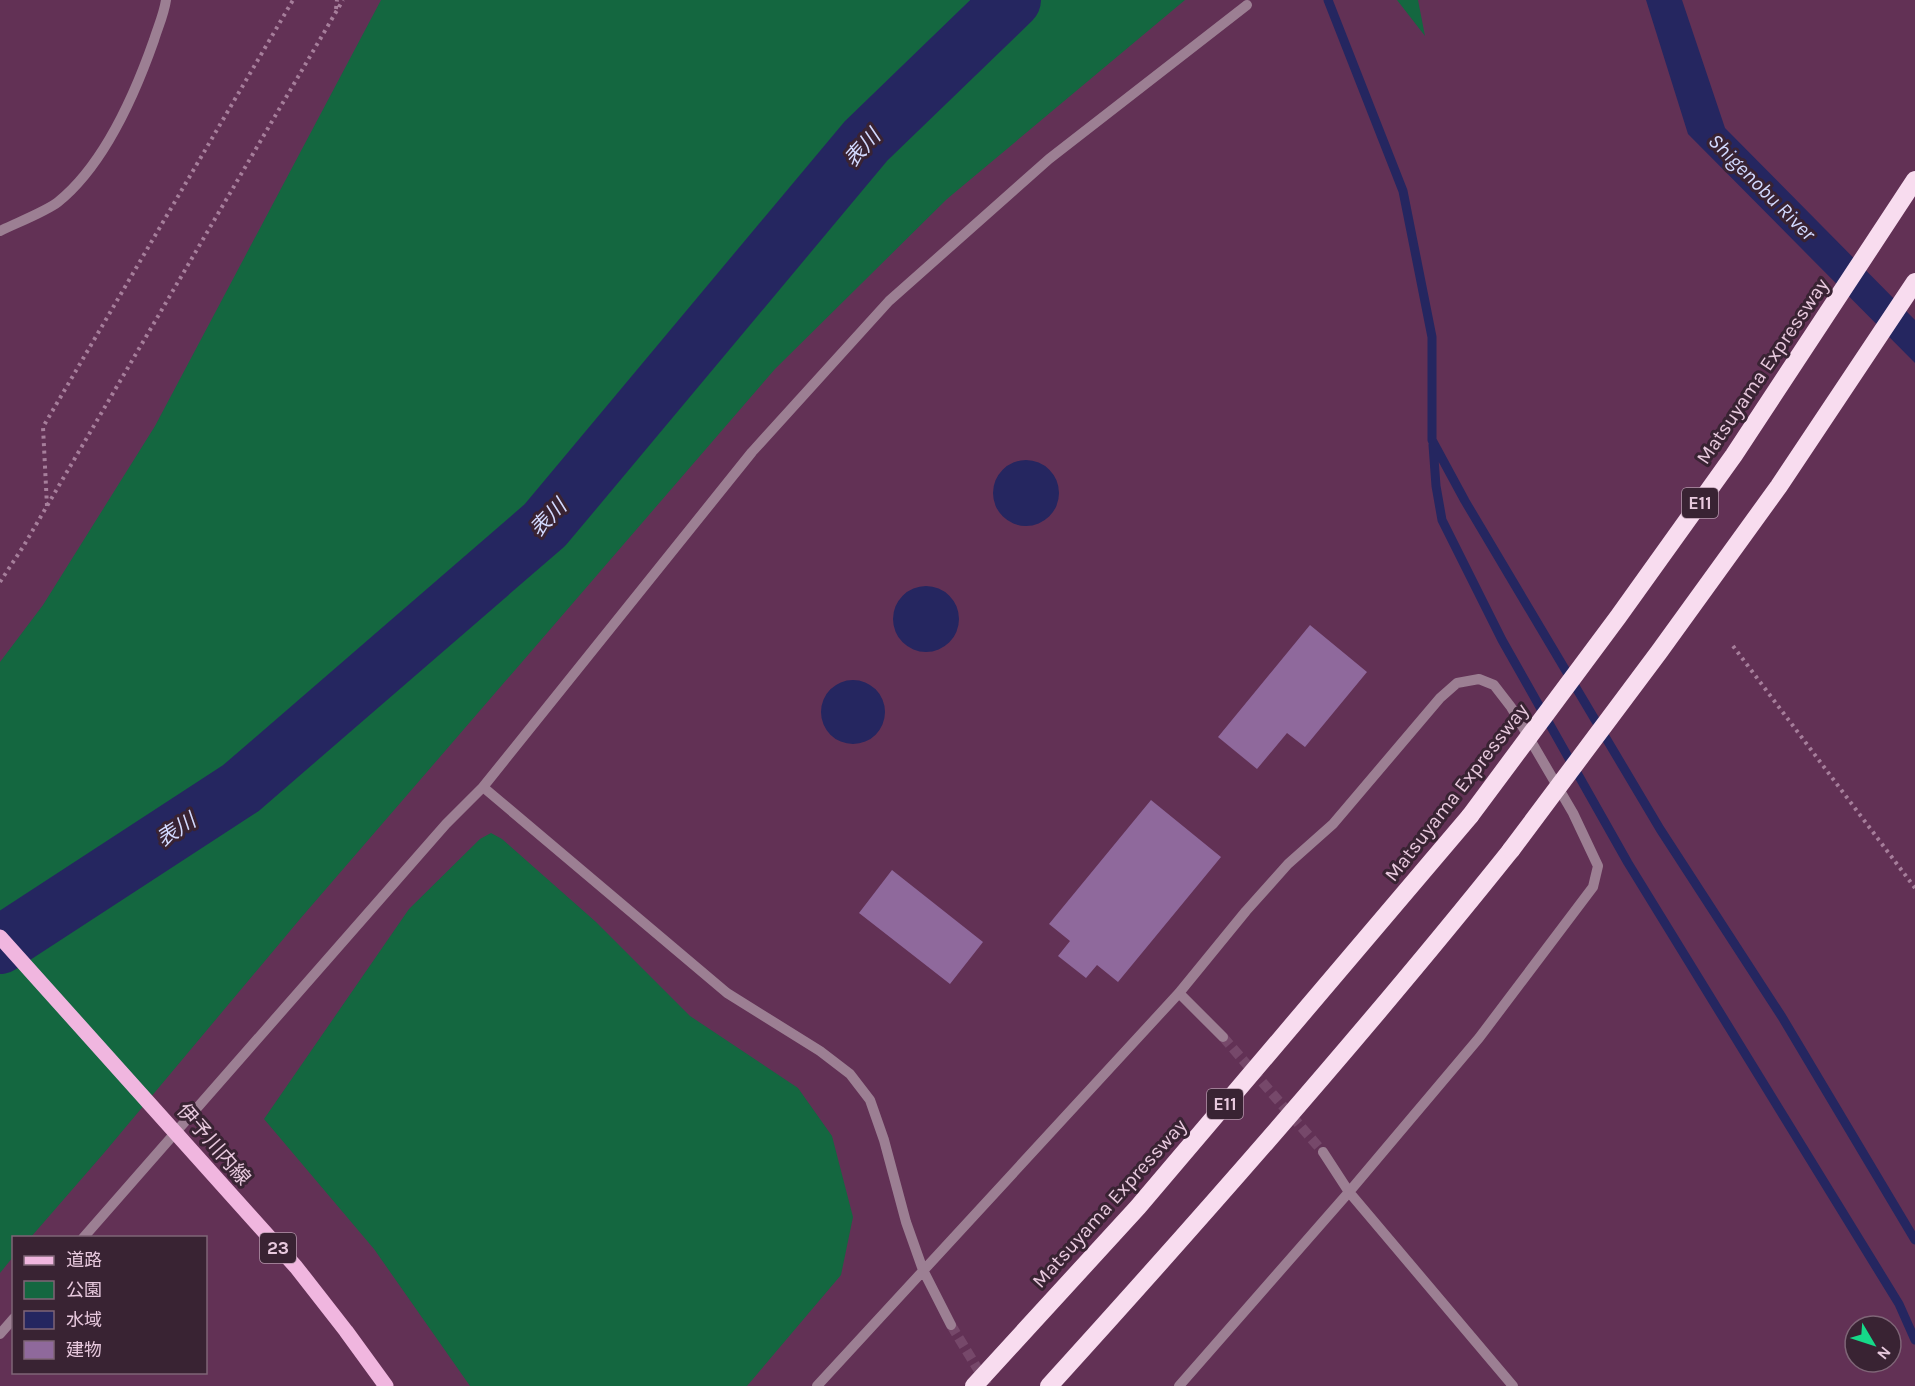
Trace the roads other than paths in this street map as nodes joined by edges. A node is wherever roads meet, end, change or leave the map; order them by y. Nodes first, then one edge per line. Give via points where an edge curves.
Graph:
1 (166, 0) edge
2 (1247, 5) dead end
3 (1915, 180) edge
4 (0, 231) edge
5 (1915, 282) edge
6 (483, 787) junction
7 (0, 937) edge
8 (1179, 993) junction
9 (1223, 1036) tunnel mouth
10 (175, 1132) junction
11 (1323, 1152) tunnel mouth
12 (1349, 1192) junction
13 (85, 1236) edge
14 (922, 1270) junction
15 (12, 1320) edge
16 (951, 1326) tunnel mouth
17 (0, 1334) edge
18 (386, 1386) edge
19 (817, 1386) edge
20 (974, 1386) edge
21 (1049, 1386) edge
22 (1179, 1386) edge
23 (1513, 1386) edge

1 - 4 street via 131,96 93,162 57,203
2 - 6 street via 1049,159 889,301 752,452
3 - 20 highway, Matsuyama Expressway / E11, bridge via 1734,455 1470,816 1138,1207
5 - 21 highway, bridge via 1779,486 1511,850 1179,1243
6 - 10 street
6 - 14 street via 727,993 850,1074 870,1100
7 - 10 main road, 伊予川内線 / 23
8 - 9 street
8 - 12 street via 1246,911 1288,864 1333,824 1440,698 1458,683 1479,679 1494,686 1511,707 1573,813 1598,866 1593,888 1479,1038
8 - 14 street
10 - 13 street
10 - 18 main road, 伊予川内線 / 23 via 296,1267
11 - 12 street
12 - 22 street
12 - 23 street
14 - 16 street
14 - 19 street
15 - 17 street

